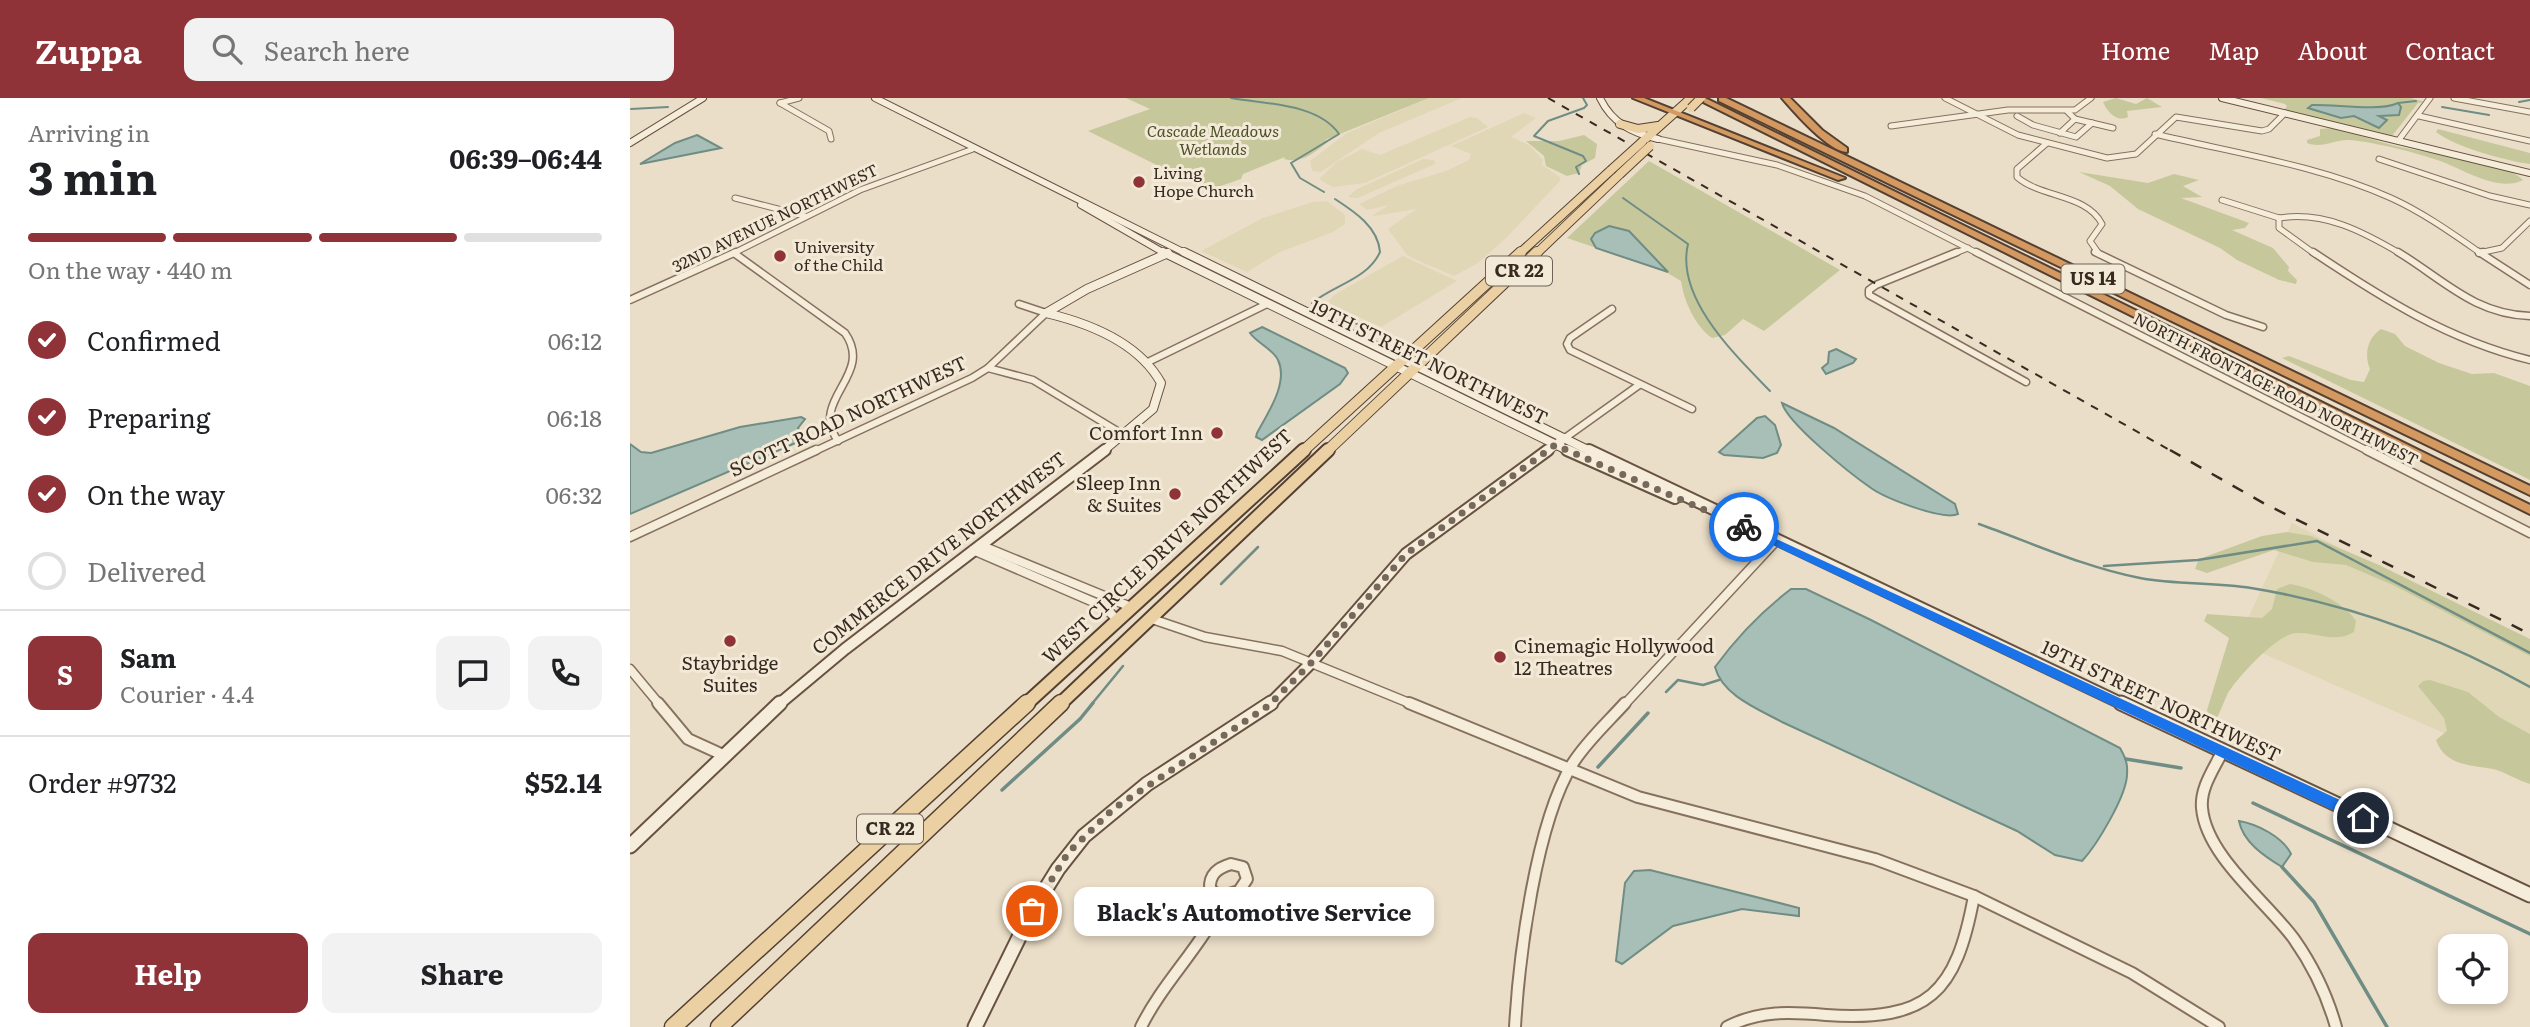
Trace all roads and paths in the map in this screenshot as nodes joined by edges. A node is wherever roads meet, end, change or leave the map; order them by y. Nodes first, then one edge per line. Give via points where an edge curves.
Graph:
1 (694, 98) edge
2 (704, 98) edge
3 (799, 98) edge
4 (875, 98) edge
5 (1600, 98) edge
6 (1637, 98) edge
7 (1690, 98) edge
8 (1700, 98) edge
9 (1721, 98) edge
10 (1786, 98) edge
11 (1945, 98) edge
12 (2091, 98) edge
13 (2222, 98) edge
14 (2430, 98) edge
15 (2454, 98) edge
16 (1684, 109) junction
17 (2067, 111) junction
18 (2530, 112) edge
19 (1978, 113) junction
20 (2285, 113) junction
21 (2017, 116) dead end
22 (2419, 116) junction
23 (2075, 119) junction
24 (1705, 122) junction
25 (1675, 123) junction
26 (2092, 123) junction
27 (1619, 124) junction
28 (1661, 124) junction
29 (1891, 126) dead end
30 (2113, 128) dead end
31 (2057, 132) junction
32 (2155, 134) junction
33 (630, 136) edge
34 (831, 139) dead end
35 (1658, 139) junction
36 (2398, 141) junction
37 (2530, 141) edge
38 (1647, 142) junction
39 (630, 143) edge
40 (2044, 143) junction
41 (973, 149) junction
42 (2379, 159) dead end
43 (1615, 172) junction
44 (2530, 173) edge
45 (735, 198) dead end
46 (1073, 199) junction
47 (2222, 200) dead end
48 (2529, 206) edge
49 (1952, 210) junction
50 (805, 216) junction
51 (2279, 218) junction
52 (2530, 221) edge
53 (1968, 248) junction
54 (1177, 249) junction
55 (734, 253) junction
56 (2479, 253) junction
57 (1166, 254) junction
58 (2034, 264) junction
59 (2530, 285) edge
60 (630, 300) edge
61 (1019, 304) dead end
62 (1267, 304) junction
63 (1612, 309) dead end
64 (1046, 313) junction
65 (2530, 316) edge
66 (2263, 327) dead end
67 (2530, 360) edge
68 (1148, 362) junction
69 (1398, 363) junction
70 (988, 368) junction
71 (1414, 371) junction
72 (2026, 382) dead end
73 (1639, 385) junction
74 (1692, 409) dead end
75 (1124, 435) junction
76 (1565, 438) junction
77 (838, 441) junction
78 (1555, 445) junction
79 (2530, 491) edge
80 (2530, 510) edge
81 (2530, 533) edge
82 (630, 537) edge
83 (1776, 541) junction
84 (976, 547) junction
85 (1131, 607) junction
86 (1117, 620) junction
87 (1152, 620) junction
88 (1126, 643) junction
89 (1311, 663) junction
90 (630, 669) edge
91 (2222, 752) junction
92 (723, 755) junction
93 (1569, 768) junction
94 (630, 846) edge
95 (2530, 895) edge
96 (1974, 896) junction
97 (1224, 897) dead end
98 (673, 1027) edge
99 (719, 1027) edge
100 (975, 1027) edge
101 (1141, 1027) edge
102 (1515, 1027) edge
103 (1727, 1027) edge
104 (2219, 1027) edge
105 (2336, 1027) edge

1 - 33 street
2 - 39 street
3 - 34 street via 780,103 828,131
4 - 41 street, 19TH STREET NORTHWEST
5 - 27 street via 1606,113
6 - 16 highway
7 - 16 main road, WEST CIRCLE DRIVE NORTHWEST
8 - 16 main road, WEST CIRCLE DRIVE NORTHWEST, bridge
8 - 58 highway, US 14
9 - 49 highway, US 14
10 - 49 highway via 1842,149
11 - 19 street
12 - 17 street via 2080,109
13 - 20 street
14 - 22 street
15 - 18 street
16 - 24 highway
16 - 25 main road, WEST CIRCLE DRIVE NORTHWEST
16 - 28 main road, WEST CIRCLE DRIVE NORTHWEST
17 - 19 street
17 - 23 street
19 - 29 street
19 - 40 street via 2007,131
20 - 32 street via 2262,131 2176,117
20 - 36 street
21 - 31 street
22 - 36 street
22 - 37 street
23 - 26 street
23 - 31 street
24 - 25 highway
24 - 58 highway
25 - 35 main road, WEST CIRCLE DRIVE NORTHWEST
26 - 30 street
26 - 31 street via 2076,137
27 - 28 main road via 1638,129
27 - 38 street
28 - 38 main road, WEST CIRCLE DRIVE NORTHWEST
31 - 40 street
32 - 40 street via 2131,157 2094,156
32 - 56 street via 2228,153 2265,157 2369,189 2406,206
35 - 38 main road, WEST CIRCLE DRIVE NORTHWEST
35 - 53 street, NORTH FRONTAGE ROAD NORTHWEST via 1768,162 1827,181
36 - 44 street
38 - 43 main road, WEST CIRCLE DRIVE NORTHWEST, bridge
40 - 66 street via 2017,169 2017,177 2035,190 2098,214 2102,224 2090,241 2095,252 2226,315
41 - 46 street, 19TH STREET NORTHWEST
41 - 50 street, 32ND AVENUE NORTHWEST via 882,181
42 - 48 street
43 - 69 main road, WEST CIRCLE DRIVE NORTHWEST / CR 22
43 - 71 main road, WEST CIRCLE DRIVE NORTHWEST / CR 22
45 - 50 street
46 - 54 street, 19TH STREET NORTHWEST
46 - 57 street, 19TH STREET NORTHWEST
47 - 51 street
49 - 79 highway, US 14
50 - 55 street, 32ND AVENUE NORTHWEST
51 - 65 street via 2308,213 2338,220 2481,307 2505,316
51 - 67 street via 2279,228 2288,236 2421,323 2468,343
52 - 56 street via 2502,248
53 - 72 street via 1876,285 1869,295
53 - 81 street, NORTH FRONTAGE ROAD NORTHWEST
54 - 57 street, SCOTT ROAD NORTHWEST
54 - 69 street, 19TH STREET NORTHWEST
55 - 60 street, 32ND AVENUE NORTHWEST
55 - 77 street via 854,344 852,368 827,423 828,433
56 - 59 street
57 - 62 street, 19TH STREET NORTHWEST
57 - 64 street, SCOTT ROAD NORTHWEST
58 - 80 highway, US 14
61 - 64 street
62 - 68 street
62 - 69 street, 19TH STREET NORTHWEST
63 - 73 street via 1574,335 1567,346 1579,357
64 - 68 street via 1080,322
64 - 70 street, SCOTT ROAD NORTHWEST
68 - 75 street, COMMERCE DRIVE NORTHWEST via 1160,380 1159,397 1145,418
69 - 71 street, 19TH STREET NORTHWEST
69 - 85 main road, WEST CIRCLE DRIVE NORTHWEST / CR 22
70 - 75 street via 1034,378
70 - 77 street, SCOTT ROAD NORTHWEST
71 - 76 street, 19TH STREET NORTHWEST
71 - 78 street, 19TH STREET NORTHWEST
71 - 87 main road, WEST CIRCLE DRIVE NORTHWEST / CR 22
73 - 74 street
73 - 76 street
75 - 84 street, COMMERCE DRIVE NORTHWEST
76 - 78 street
76 - 83 street, 19TH STREET NORTHWEST
77 - 82 street, SCOTT ROAD NORTHWEST
78 - 83 street, 19TH STREET NORTHWEST
78 - 89 street via 1406,554
83 - 91 street, 19TH STREET NORTHWEST
83 - 93 street
84 - 85 street
84 - 86 street via 1105,607
84 - 92 street, COMMERCE DRIVE NORTHWEST via 845,649
85 - 86 main road, WEST CIRCLE DRIVE NORTHWEST / CR 22
85 - 88 main road via 1136,621
86 - 98 main road, WEST CIRCLE DRIVE NORTHWEST / CR 22
87 - 88 main road, WEST CIRCLE DRIVE NORTHWEST / CR 22
87 - 89 street
88 - 99 main road, WEST CIRCLE DRIVE NORTHWEST / CR 22
89 - 93 street
89 - 100 street via 1254,717 1147,784 1084,836 1032,911
90 - 92 street via 688,739
91 - 95 street, 19TH STREET NORTHWEST
91 - 105 street via 2202,807 2208,827 2221,850 2294,938 2325,992
92 - 94 street, COMMERCE DRIVE NORTHWEST
93 - 96 street via 1638,797 1875,859
93 - 102 street via 1549,814 1521,947
96 - 103 street via 1958,960 1947,980 1909,1008 1880,1016 1846,1017 1783,1011 1744,1017
96 - 104 street via 2133,973
97 - 101 street via 1216,917

